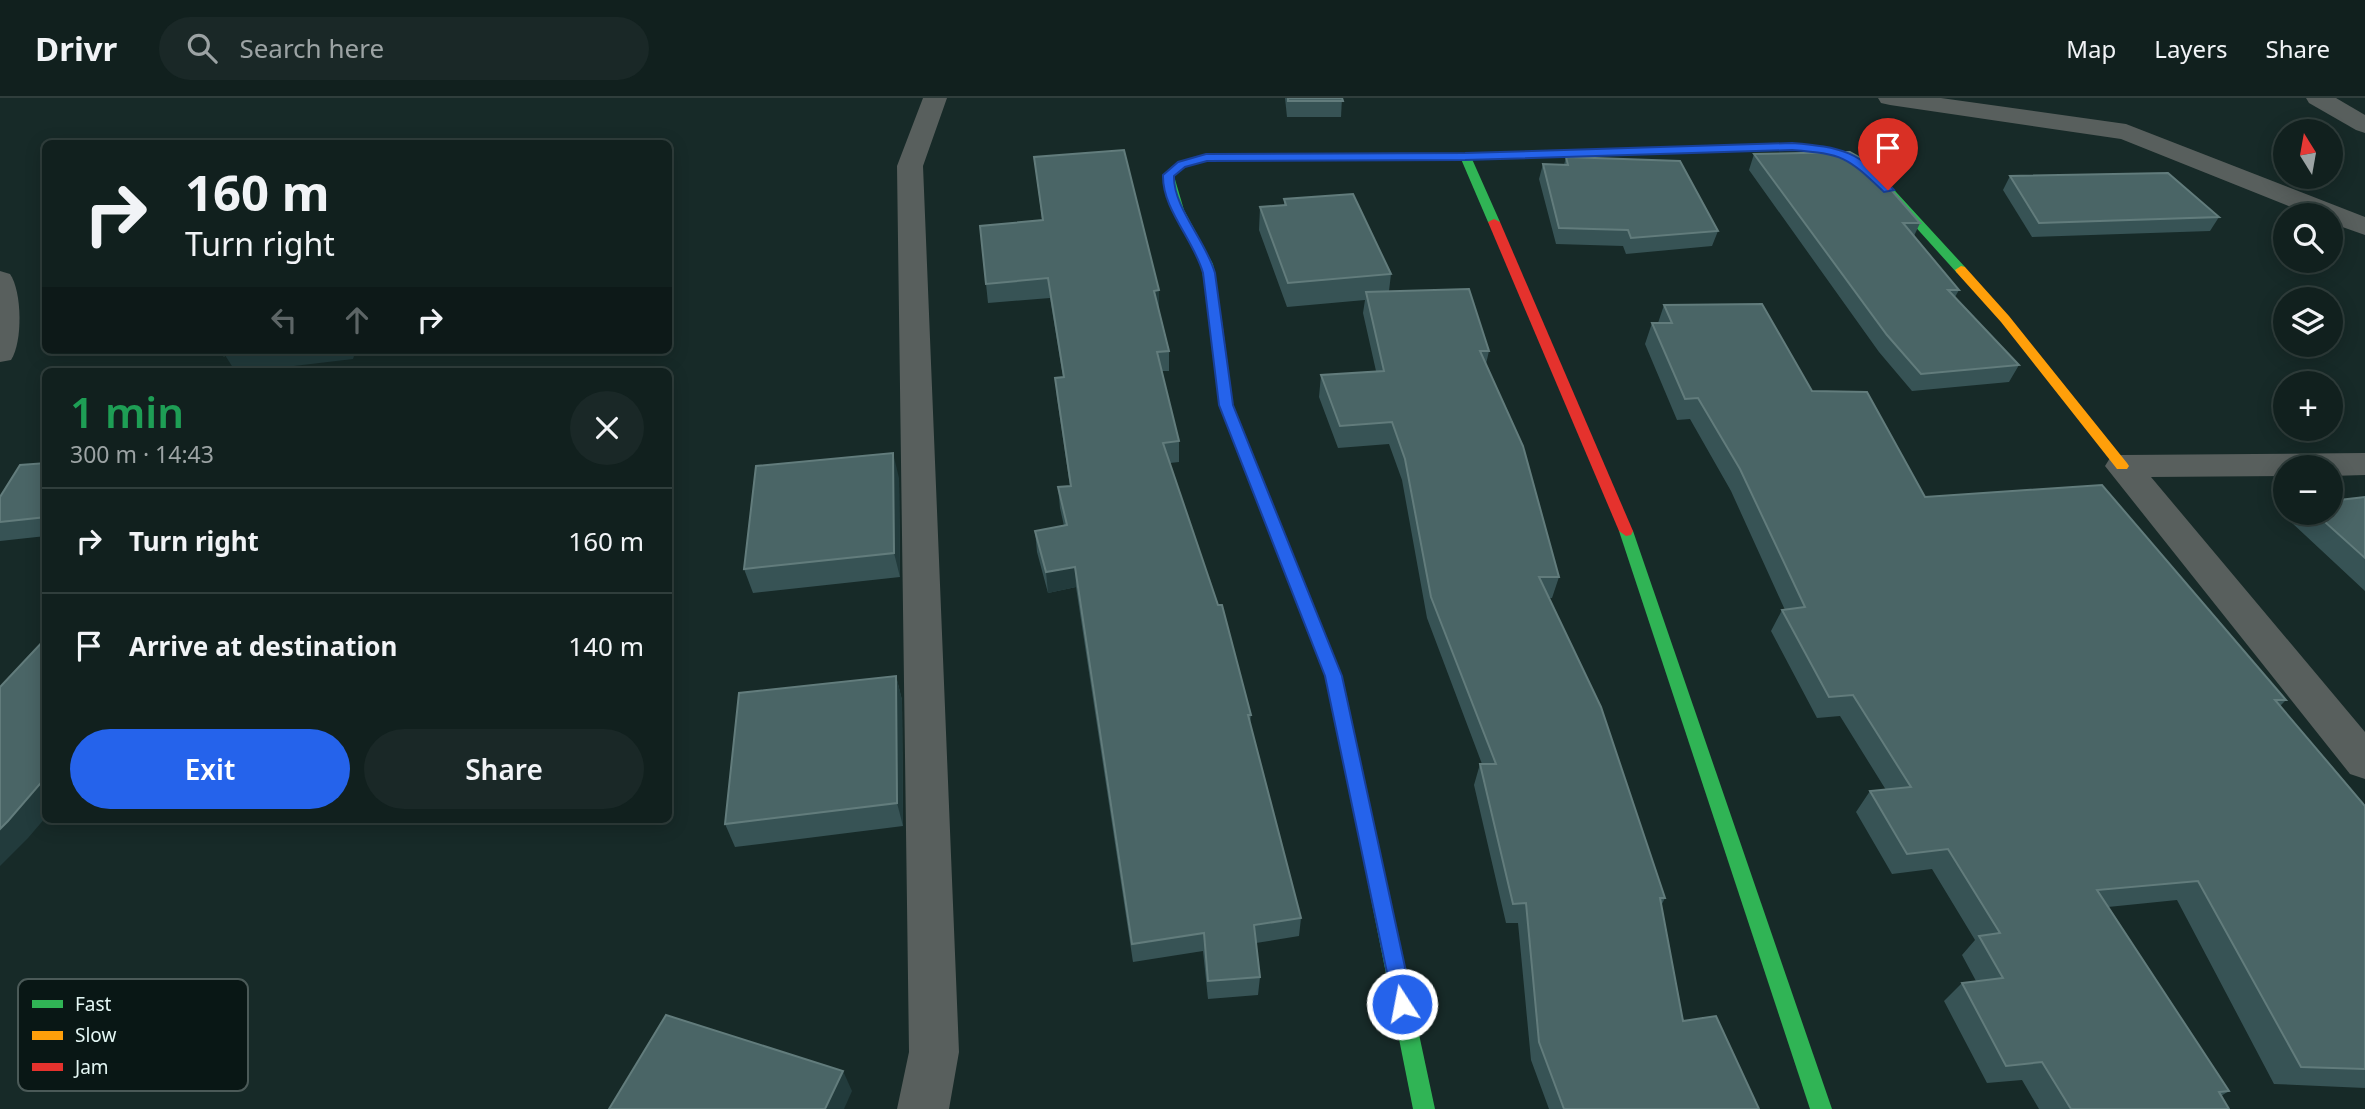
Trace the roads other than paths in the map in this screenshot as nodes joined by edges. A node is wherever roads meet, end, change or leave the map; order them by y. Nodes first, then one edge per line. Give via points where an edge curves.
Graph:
1 (935, 98) edge
2 (1890, 98) edge
3 (2318, 98) edge
4 (2365, 125) edge
5 (1465, 156) junction
6 (2365, 227) edge
7 (0, 280) edge
8 (0, 353) edge
9 (2365, 464) edge
10 (2122, 466) junction
11 (2365, 762) edge
12 (923, 1109) edge
13 (1424, 1109) edge
14 (1821, 1109) edge

1 - 12 street via 910,166 934,1039
2 - 6 street via 2126,132
3 - 4 street
5 - 10 street via 1792,146 1826,149 1854,158 2005,319
5 - 13 street via 1206,158 1182,164 1168,175 1168,190 1205,257 1226,405 1334,676
5 - 14 street via 1624,524
7 - 8 street via 5,324
9 - 10 street
10 - 11 street

